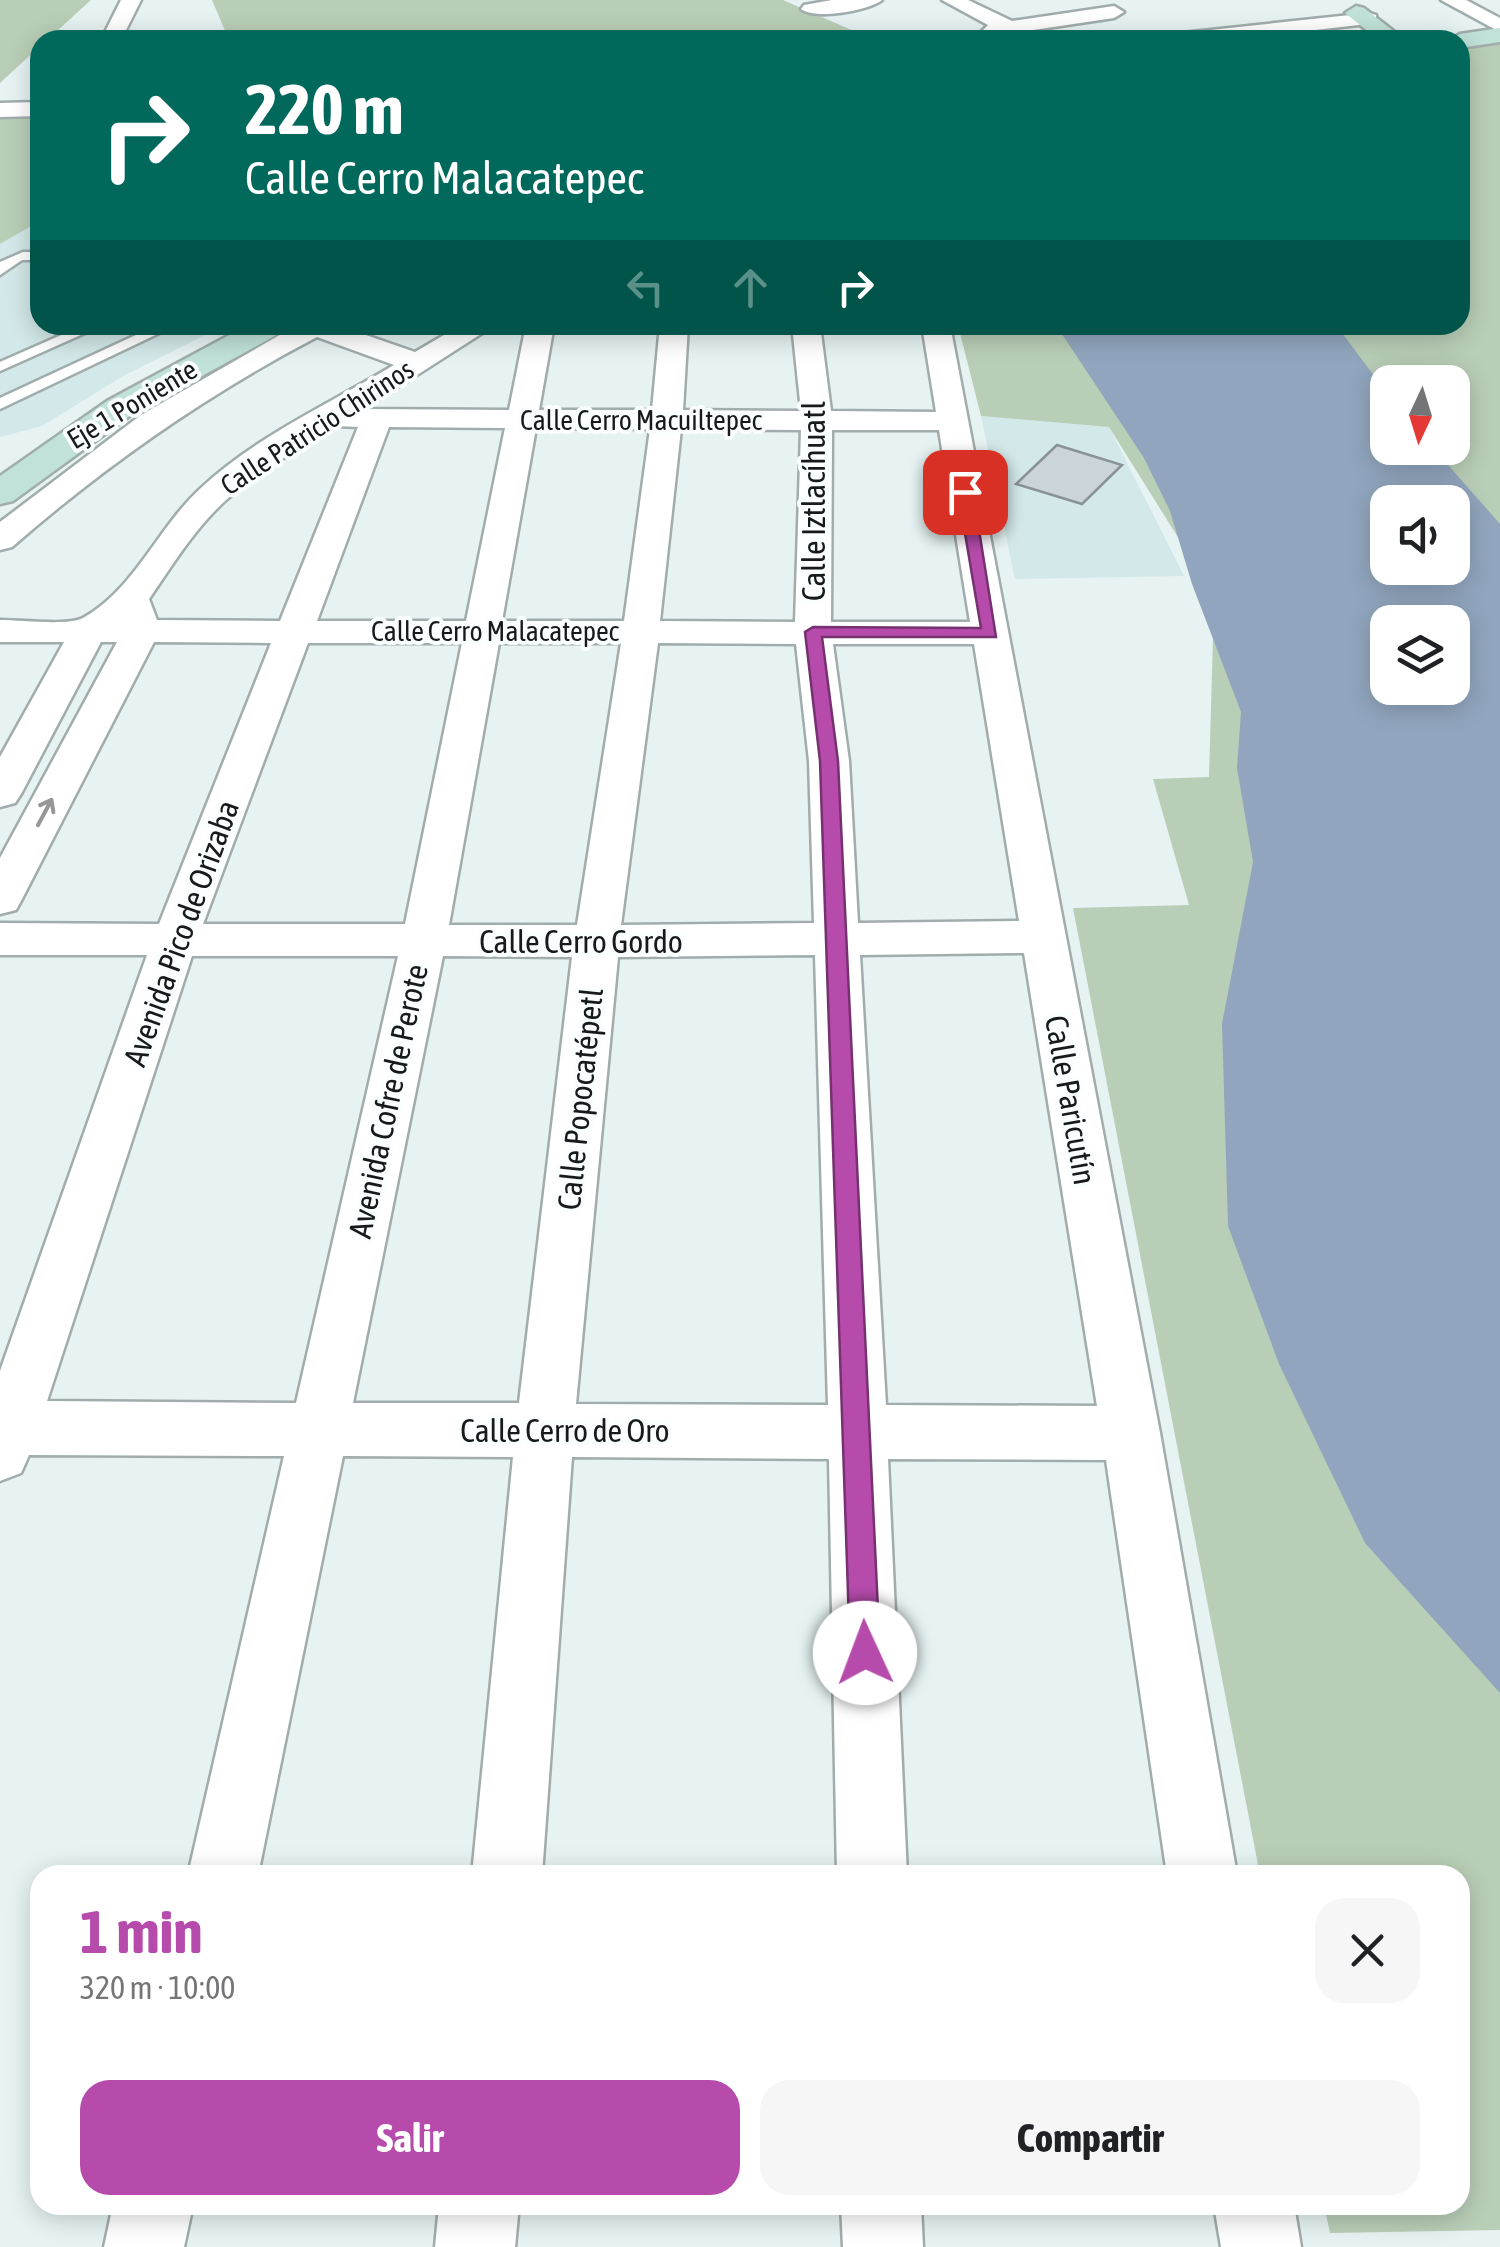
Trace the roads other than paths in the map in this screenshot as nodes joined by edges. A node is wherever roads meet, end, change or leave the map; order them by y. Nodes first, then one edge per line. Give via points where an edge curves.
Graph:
1 (131, 0) edge
2 (872, 0) edge
3 (956, 0) edge
4 (1094, 0) edge
5 (1452, 0) edge
6 (811, 8) dead end
7 (1358, 19) edge
8 (1500, 26) edge
9 (116, 30) edge
10 (996, 30) edge
11 (1015, 30) edge
12 (1261, 30) edge
13 (1500, 35) edge
14 (1470, 40) edge
15 (30, 108) edge
16 (0, 110) edge
17 (30, 255) edge
18 (0, 271) edge
19 (73, 335) edge
20 (147, 335) edge
21 (235, 335) edge
22 (299, 335) edge
23 (341, 335) edge
24 (464, 335) edge
25 (538, 335) edge
26 (673, 335) edge
27 (807, 335) edge
28 (938, 335) edge
29 (416, 363) junction
30 (0, 367) edge
31 (0, 404) edge
32 (110, 414) junction
33 (330, 418) junction
34 (377, 418) junction
35 (522, 419) junction
36 (668, 420) junction
37 (817, 420) junction
38 (952, 421) junction
39 (14, 440) dead end
40 (0, 494) edge
41 (0, 540) edge
42 (137, 614) junction
43 (0, 631) edge
44 (89, 631) junction
45 (296, 631) junction
46 (481, 632) junction
47 (641, 632) junction
48 (813, 632) junction
49 (990, 633) junction
50 (0, 794) edge
51 (0, 899) edge
52 (1041, 936) junction
53 (0, 939) edge
54 (175, 940) junction
55 (836, 940) junction
56 (424, 941) junction
57 (597, 942) junction
58 (316, 1429) junction
59 (545, 1430) junction
60 (858, 1430) junction
61 (1131, 1433) junction
62 (3, 1436) edge
63 (224, 1865) edge
64 (508, 1865) edge
65 (872, 1865) edge
66 (1200, 1865) edge
67 (151, 2215) edge
68 (477, 2215) edge
69 (881, 2215) edge
70 (1256, 2215) edge
71 (144, 2247) edge
72 (475, 2247) edge
73 (882, 2247) edge
74 (1261, 2247) edge

1 - 9 street
2 - 6 street
3 - 10 street
4 - 11 street via 1116,10
5 - 8 street
7 - 12 street
13 - 14 main road
15 - 16 street
17 - 18 lane
19 - 30 lane
20 - 31 lane
21 - 32 main road, Eje 1 Poniente
22 - 41 street via 208,382 125,436
23 - 29 street
24 - 29 street, Calle Patricio Chirinos
25 - 35 street, Avenida Cofre de Perote
26 - 36 street, Calle Popocatépetl
27 - 37 street, Calle Iztlacíhuatl
28 - 38 street, Calle Paricutín
29 - 33 street, Calle Patricio Chirinos
32 - 39 main road
32 - 40 main road, Eje 1 Poniente
33 - 34 street, Calle Cerro Macuiltepec
33 - 42 street, Calle Patricio Chirinos via 212,494 177,533
34 - 35 street, Calle Cerro Macuiltepec
34 - 45 street, Avenida Pico de Orizaba
35 - 36 street, Calle Cerro Macuiltepec
35 - 46 street, Avenida Cofre de Perote
36 - 37 street, Calle Cerro Macuiltepec
36 - 47 street, Calle Popocatépetl
37 - 38 street, Calle Cerro Macuiltepec
37 - 48 street, Calle Iztlacíhuatl
38 - 49 street, Calle Paricutín
42 - 44 street, Calle Cerro Malacatepec
42 - 45 street, Calle Cerro Malacatepec
51 -> 42 street, Calle Patricio Chirinos
43 - 44 street, Calle Cerro Malacatepec
44 - 50 street
45 - 46 street, Calle Cerro Malacatepec
45 - 54 street, Avenida Pico de Orizaba
46 - 47 street, Calle Cerro Malacatepec
46 - 56 street, Avenida Cofre de Perote
47 - 48 street, Calle Cerro Malacatepec
47 - 57 street, Calle Popocatépetl
48 - 49 street, Calle Cerro Malacatepec
48 - 55 street, Calle Iztlacíhuatl via 829,761
49 - 52 street, Calle Paricutín
52 - 55 street, Calle Cerro Gordo
52 - 61 street, Calle Paricutín
53 - 54 street, Calle Cerro Gordo
54 - 56 street, Calle Cerro Gordo
54 - 62 street, Avenida Pico de Orizaba
55 - 57 street, Calle Cerro Gordo
55 - 60 street, Calle Iztlacíhuatl
56 - 57 street, Calle Cerro Gordo
56 - 58 street, Avenida Cofre de Perote
57 - 59 street, Calle Popocatépetl
58 - 59 street, Calle Cerro de Oro
58 - 62 street, Calle Cerro de Oro
58 - 63 street, Avenida Cofre de Perote
59 - 60 street, Calle Cerro de Oro
59 - 64 street, Calle Popocatépetl
60 - 61 street, Calle Cerro de Oro
60 - 65 street, Calle Iztlacíhuatl
61 - 66 street, Calle Paricutín
67 - 71 street
68 - 72 street
69 - 73 street
70 - 74 street

